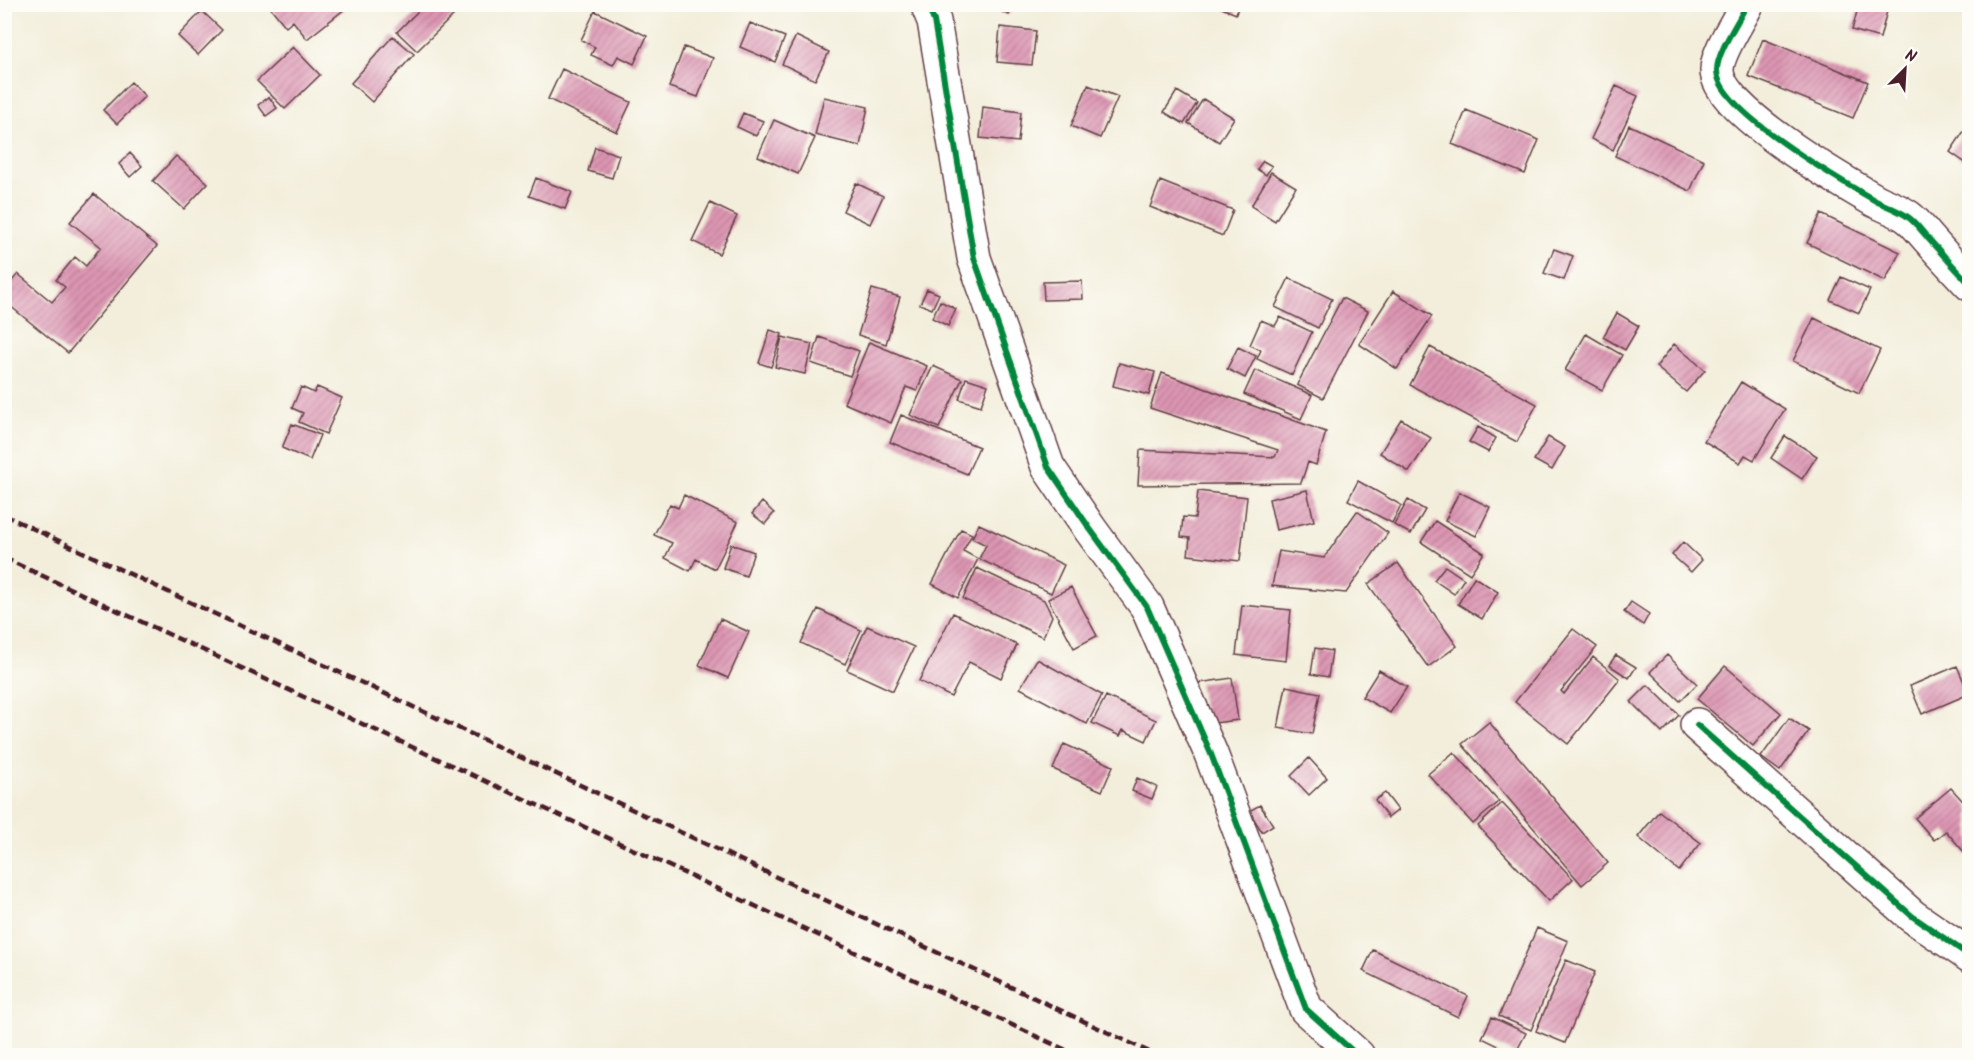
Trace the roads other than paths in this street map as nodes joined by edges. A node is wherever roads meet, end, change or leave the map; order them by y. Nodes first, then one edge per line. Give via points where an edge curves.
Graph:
1 (927, 4) edge
2 (1747, 4) edge
3 (1970, 284) edge
4 (1698, 725) dead end
5 (1970, 956) edge
6 (1358, 1056) edge

1 - 6 street via 934,21 974,258 1048,467 1147,607 1211,754 1306,1009
2 - 3 street via 1717,70 1720,84 1730,98 1770,133 1821,167 1909,217
4 - 5 street via 1912,916

